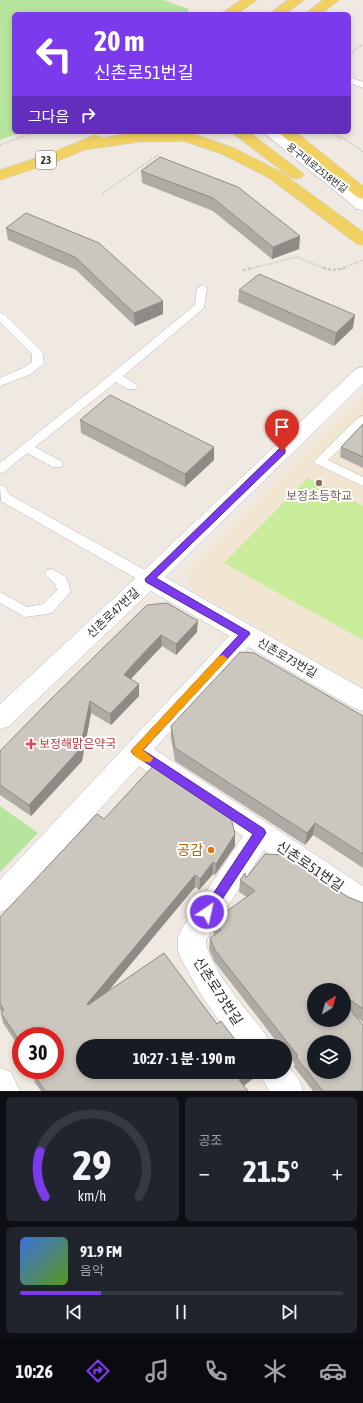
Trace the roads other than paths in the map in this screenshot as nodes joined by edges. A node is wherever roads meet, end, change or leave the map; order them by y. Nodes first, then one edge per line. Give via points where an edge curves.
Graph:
1 (250, 0) edge
2 (332, 0) edge
3 (294, 6) edge
4 (231, 12) edge
5 (280, 12) edge
6 (315, 12) edge
7 (351, 81) edge
8 (363, 85) edge
9 (95, 134) edge
10 (101, 134) edge
11 (242, 134) edge
12 (274, 134) edge
13 (288, 134) edge
14 (76, 138) edge
15 (57, 156) junction
16 (0, 175) edge
17 (363, 194) edge
18 (363, 204) edge
19 (363, 224) edge
20 (363, 240) edge
21 (202, 288) dead end
22 (0, 316) edge
23 (363, 373) edge
24 (115, 377) junction
25 (0, 382) edge
26 (132, 386) dead end
27 (363, 420) edge
28 (27, 448) junction
29 (57, 464) dead end
30 (0, 470) edge
31 (363, 482) edge
32 (2, 496) edge
33 (52, 574) dead end
34 (149, 579) junction
35 (0, 597) edge
36 (246, 634) junction
37 (363, 701) edge
38 (0, 720) edge
39 (136, 751) junction
40 (260, 833) junction
41 (0, 899) edge
42 (363, 901) edge
43 (250, 1039) edge
44 (279, 1079) edge
45 (0, 1083) edge
46 (5, 1091) edge
47 (288, 1091) edge

1 - 4 main road
2 - 6 main road
3 - 5 main road
7 - 8 lane
9 - 15 main road via 70,146
10 - 14 main road, 23
11 - 19 main road
12 - 18 street, 용구대로2518번길
13 - 17 main road
14 - 15 main road, 23
14 - 20 main road via 185,136 228,151 275,175
15 - 16 main road, 23
21 - 24 lane via 200,306
22 - 25 lane via 38,353 38,363 27,372
23 - 34 street, 신촌로47번길
24 - 26 lane
24 - 28 lane
27 - 31 lane via 320,461
28 - 29 lane
28 - 30 lane
32 - 34 lane
33 - 35 lane via 61,581 64,591 47,609 25,612
34 - 36 street, 신촌로73번길
34 - 38 street, 신촌로47번길
36 - 37 street, 신촌로73번길
36 - 39 street
39 - 40 street, 신촌로51번길
39 - 41 street
40 - 42 street, 신촌로51번길
40 - 43 street, 신촌로73번길 via 192,937 192,951 213,988
44 - 47 street
45 - 46 street

